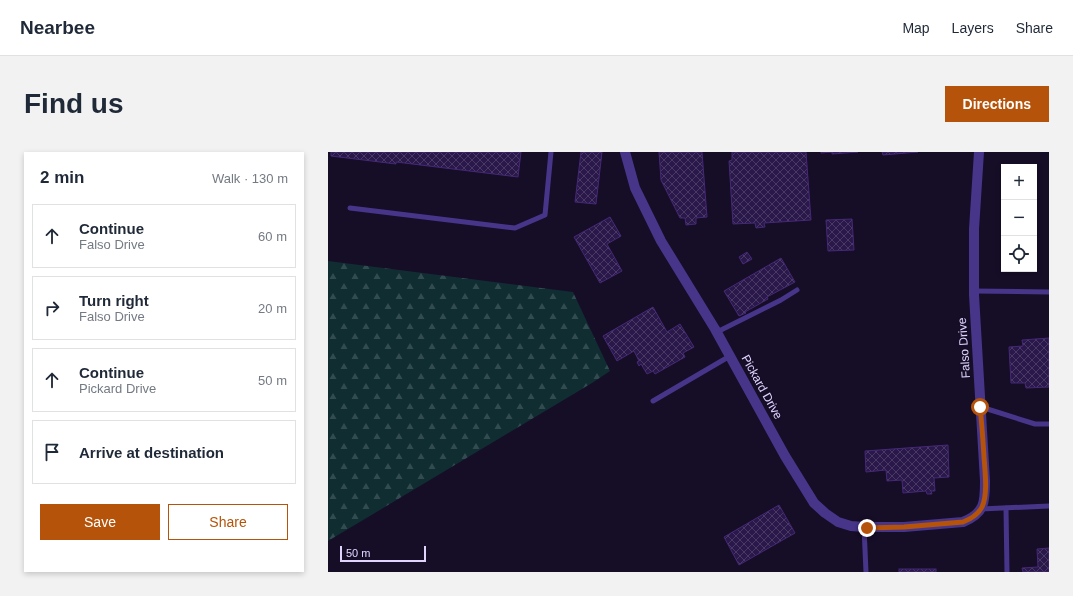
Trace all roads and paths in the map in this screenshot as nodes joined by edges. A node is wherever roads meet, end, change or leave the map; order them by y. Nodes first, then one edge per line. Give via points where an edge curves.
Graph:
1 (551, 152) edge
2 (625, 152) edge
3 (979, 152) edge
4 (350, 208) dead end
5 (797, 290) dead end
6 (974, 291) junction
7 (1049, 292) edge
8 (717, 332) junction
9 (730, 356) junction
10 (653, 401) dead end
11 (980, 407) junction
12 (1049, 424) edge
13 (1049, 506) edge
14 (1006, 508) junction
15 (981, 509) junction
16 (864, 527) junction
17 (866, 572) edge
18 (1007, 572) edge

1 - 4 lane via 545,215 515,228
2 - 8 street, Pickard Drive via 635,188 661,242
3 - 6 street, Falso Drive via 974,229
5 - 8 lane
6 - 7 lane
6 - 11 street, Falso Drive
8 - 9 street, Pickard Drive
9 - 10 lane
9 - 16 street, Pickard Drive via 814,503 838,522
11 - 12 lane via 1035,424
11 - 15 street, Falso Drive via 985,481
13 - 14 lane
14 - 15 lane
14 - 18 lane
15 - 16 street, Pickard Drive via 972,519 963,522 904,527
16 - 17 lane

